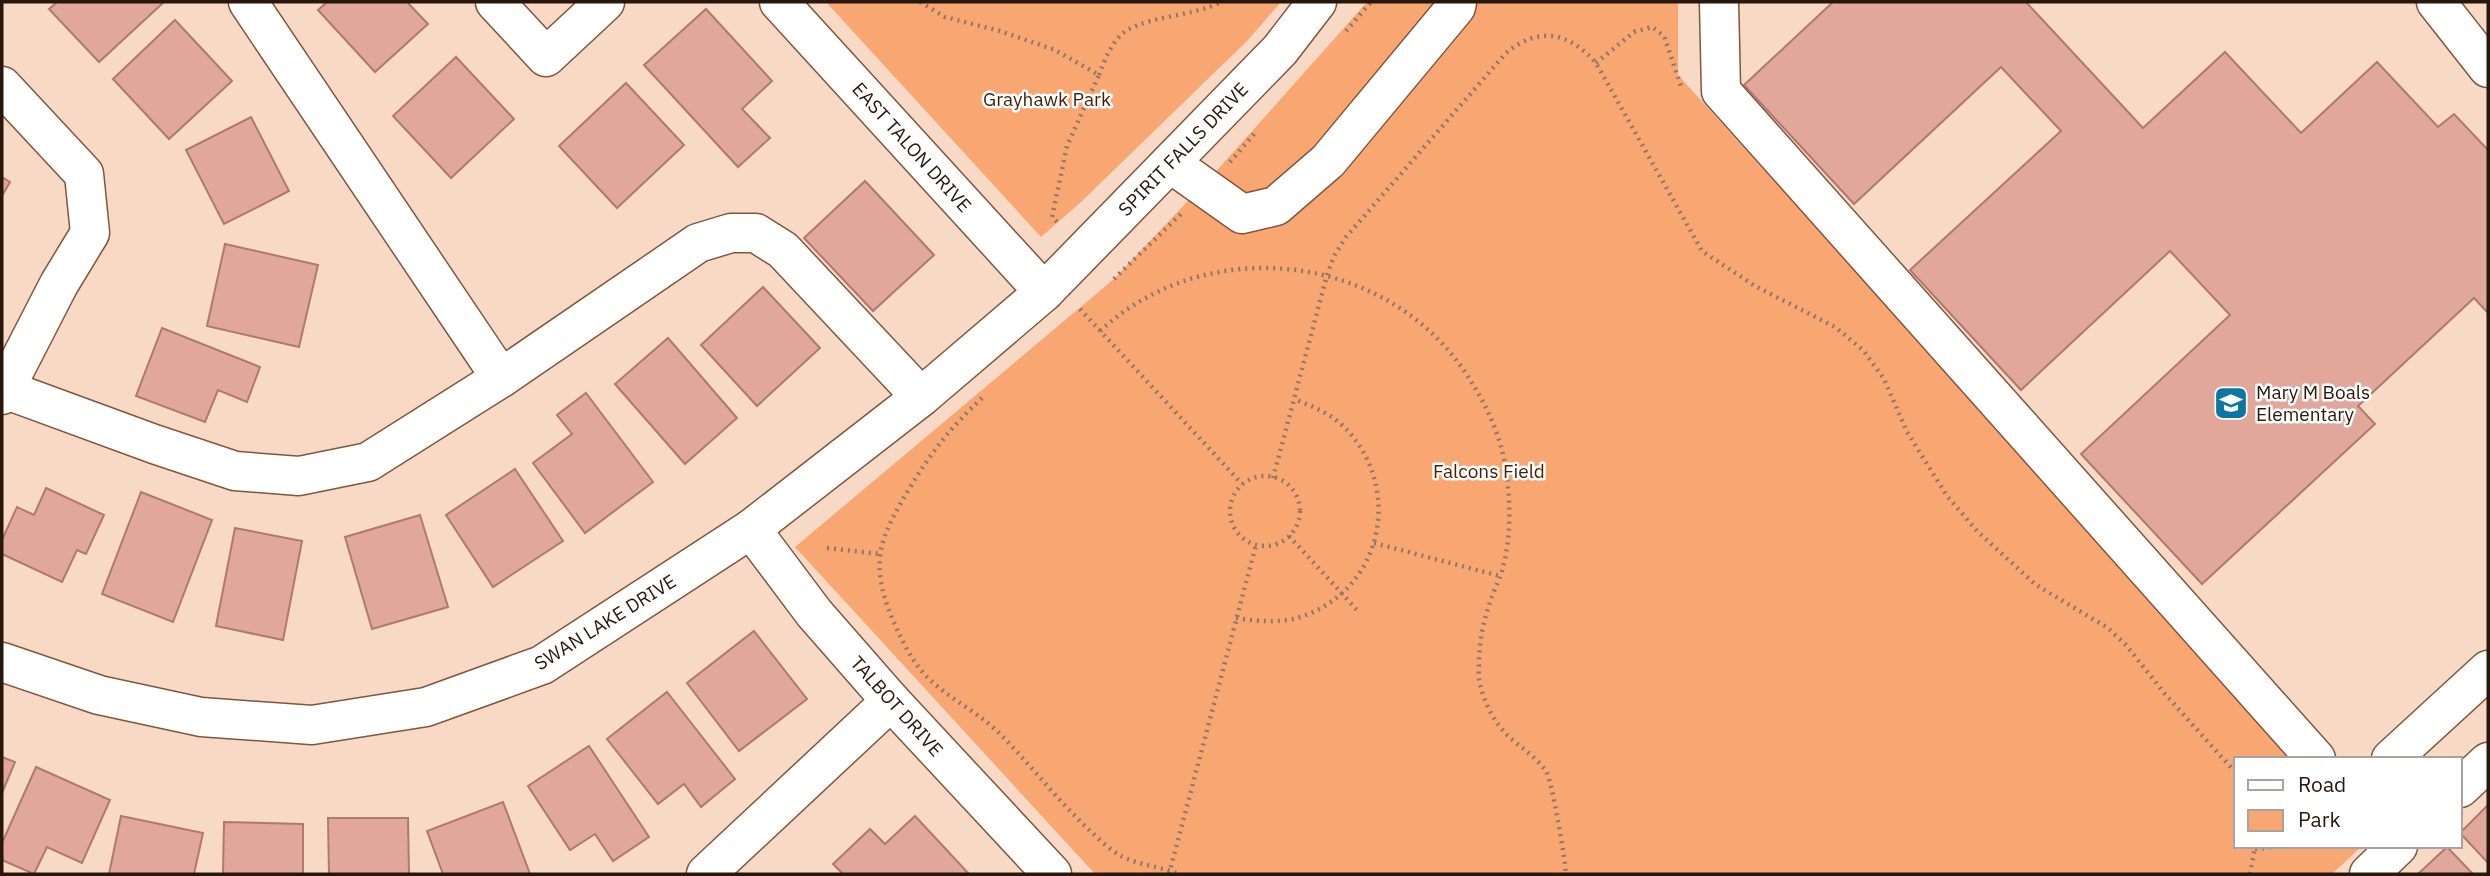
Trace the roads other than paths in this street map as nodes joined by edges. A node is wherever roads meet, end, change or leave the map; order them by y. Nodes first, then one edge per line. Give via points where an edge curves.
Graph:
1 (248, 2) edge
2 (495, 2) edge
3 (605, 2) edge
4 (779, 2) edge
5 (1317, 2) edge
6 (1457, 2) edge
7 (1719, 2) edge
8 (2436, 2) edge
9 (2488, 68) edge
10 (2, 86) edge
11 (1170, 163) junction
12 (1058, 305) junction
13 (501, 378) junction
14 (3, 392) edge
15 (921, 397) junction
16 (751, 529) junction
17 (2, 662) edge
18 (2488, 670) edge
19 (891, 701) junction
20 (2314, 757) edge
21 (2393, 757) edge
22 (2488, 762) edge
23 (2462, 786) edge
24 (2396, 848) edge
25 (706, 874) edge
26 (1052, 874) edge
27 (2369, 874) edge

1 - 13 street
2 - 3 street via 546,57
4 - 12 street, EAST TALON DRIVE
5 - 11 street, SPIRIT FALLS DRIVE via 1280,50
6 - 11 street via 1328,161 1276,206 1242,214
7 - 20 street via 1721,91
8 - 9 street
10 - 14 street via 84,174 90,233
11 - 12 street, SPIRIT FALLS DRIVE via 1085,250
12 - 15 street, SWAN LAKE DRIVE
13 - 14 street via 368,462 299,476 235,471
13 - 15 street via 698,243 731,233 756,233 783,250
15 - 16 street, SWAN LAKE DRIVE
16 - 17 street, SWAN LAKE DRIVE via 542,665 426,707 312,725 201,718 99,695
16 - 19 street, TALBOT DRIVE via 814,613
18 - 21 street
19 - 25 street
19 - 26 street, TALBOT DRIVE
22 - 23 street
24 - 27 street

